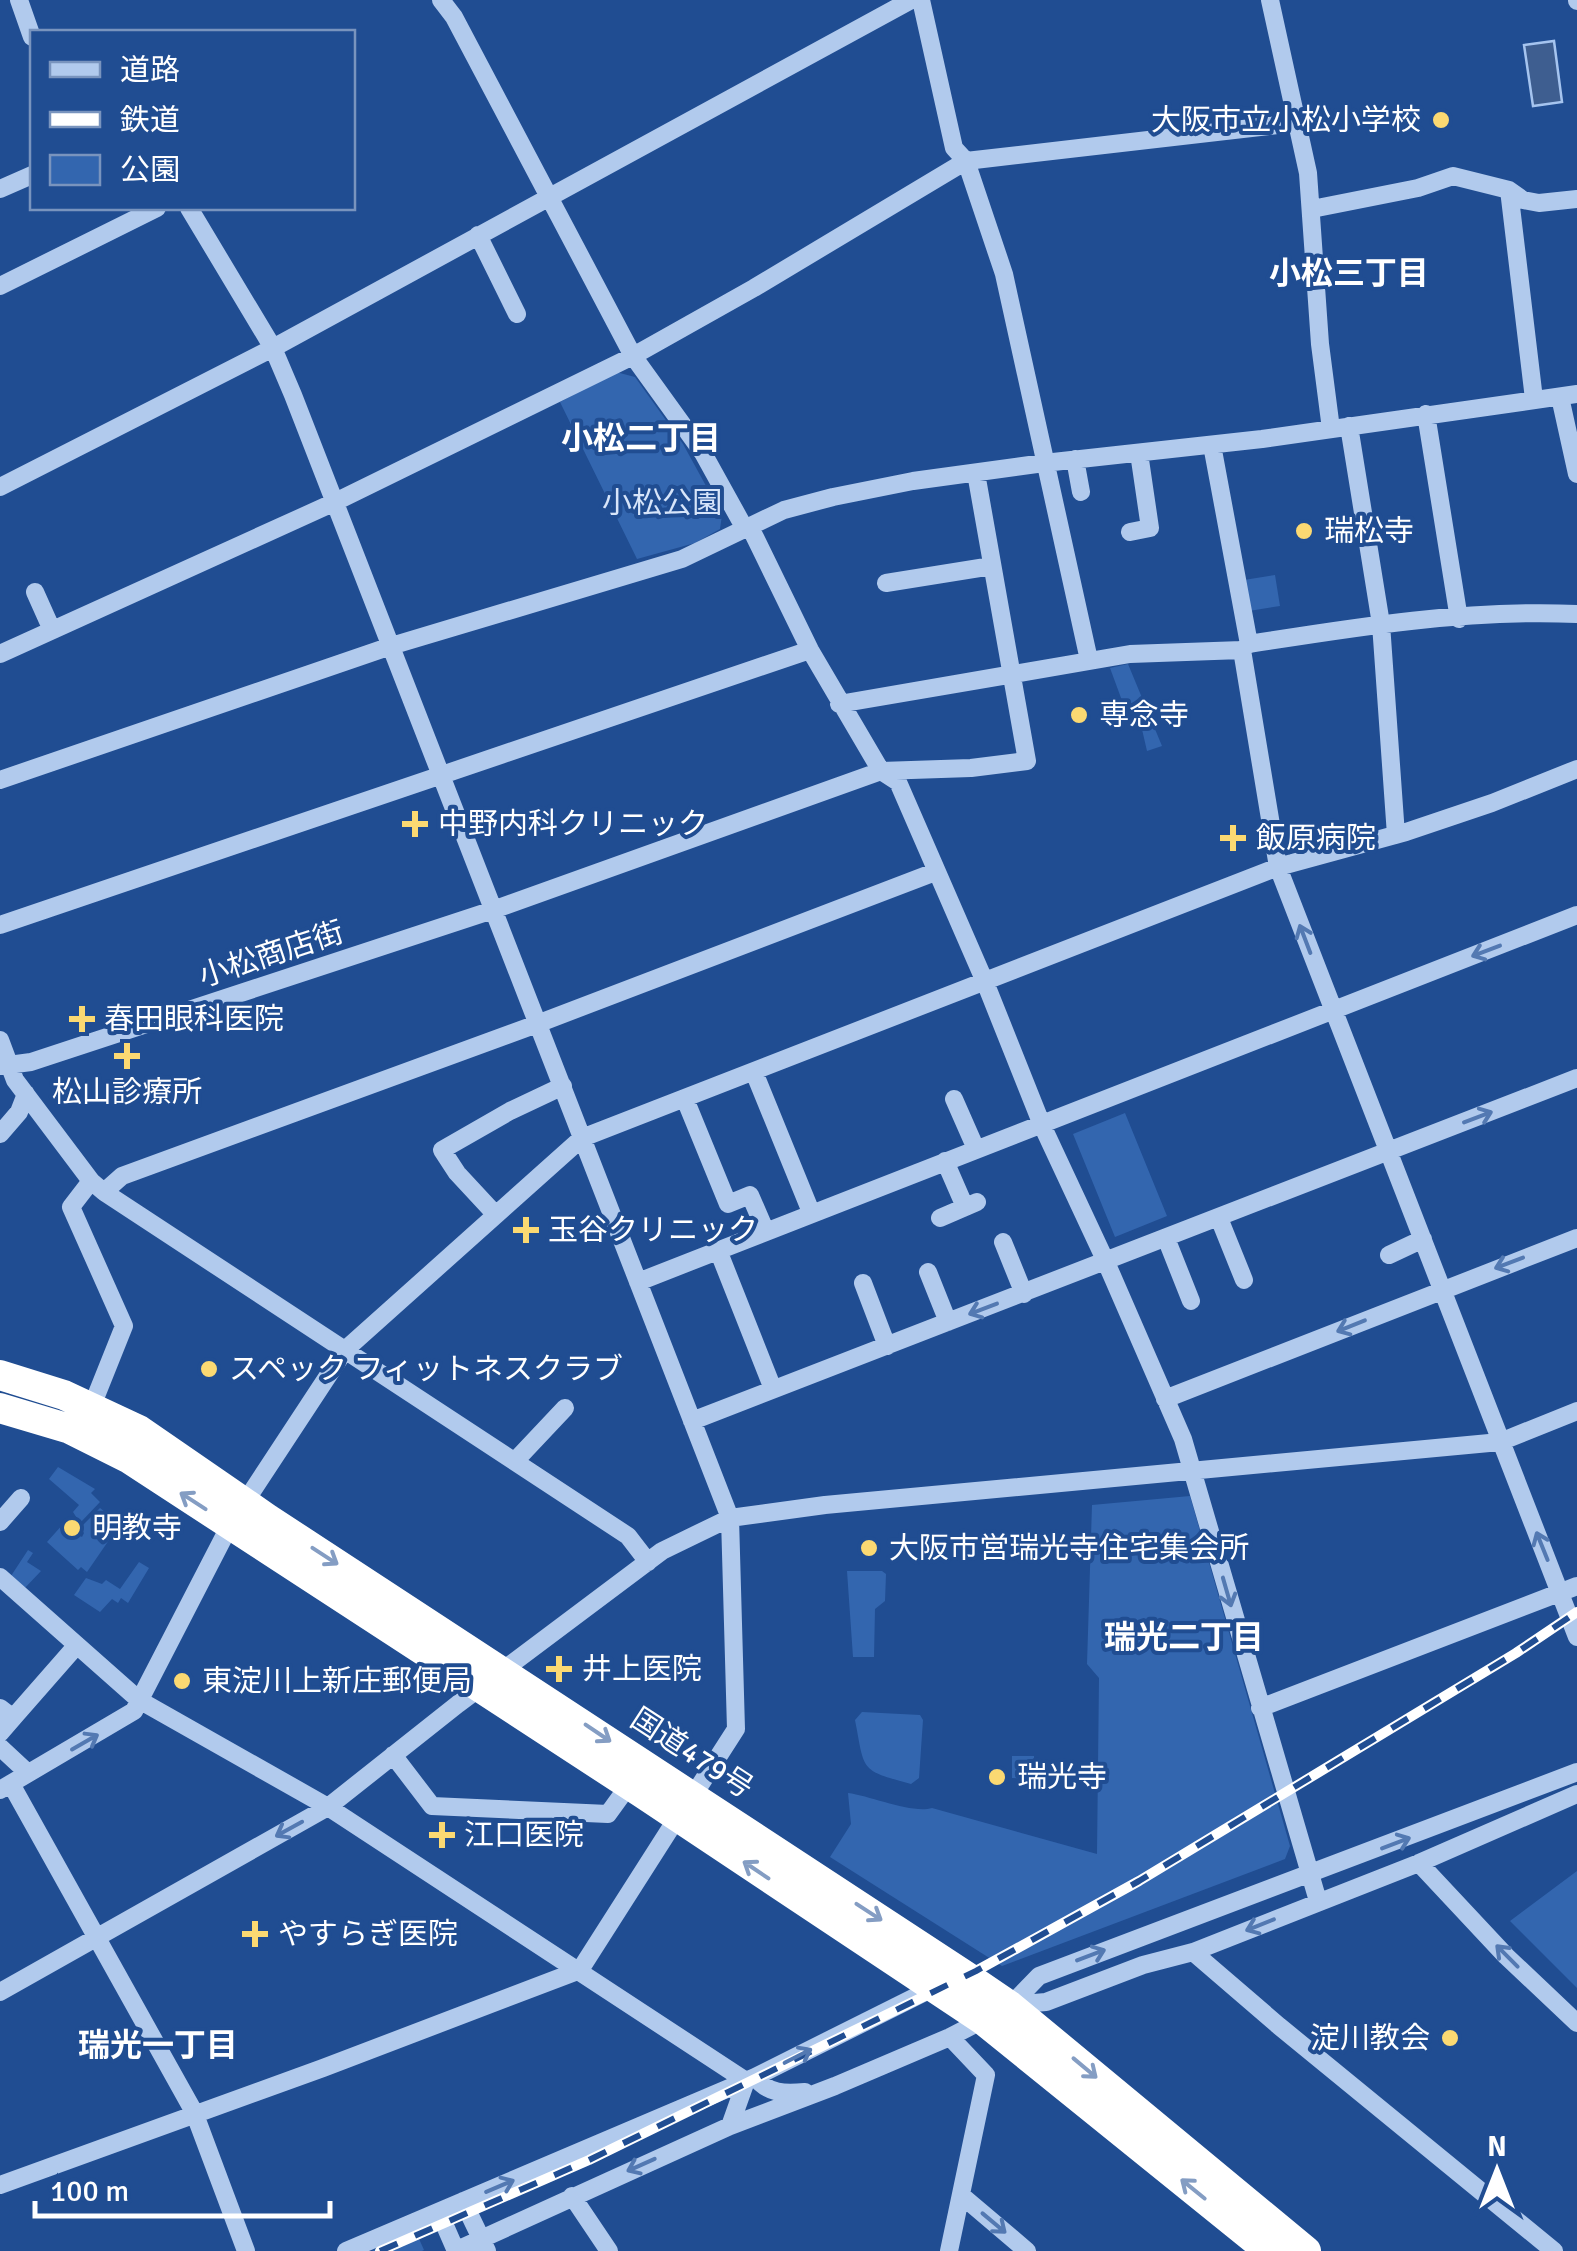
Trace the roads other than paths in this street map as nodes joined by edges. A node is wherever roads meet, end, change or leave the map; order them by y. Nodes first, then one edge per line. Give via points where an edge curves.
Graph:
1 (19, 0) edge
2 (441, 0) edge
3 (911, 0) edge
4 (921, 0) edge
5 (1270, 0) edge
6 (30, 30) edge
7 (1295, 123) junction
8 (966, 161) junction
9 (30, 176) edge
10 (0, 189) edge
11 (1509, 190) junction
12 (550, 195) junction
13 (1577, 199) edge
14 (153, 210) edge
15 (191, 210) edge
16 (1312, 210) junction
17 (478, 235) junction
18 (0, 286) edge
19 (518, 314) dead end
20 (273, 348) junction
21 (633, 356) junction
22 (1568, 396) edge
23 (1534, 399) junction
24 (1426, 414) junction
25 (1340, 427) junction
26 (1212, 445) junction
27 (1139, 452) junction
28 (1074, 459) junction
29 (1044, 463) junction
30 (976, 474) junction
31 (1577, 474) edge
32 (0, 487) edge
33 (1081, 492) dead end
34 (335, 502) junction
35 (748, 528) junction
36 (1130, 532) dead end
37 (992, 566) junction
38 (886, 584) dead end
39 (35, 592) dead end
40 (1577, 614) edge
41 (1459, 619) junction
42 (1380, 624) junction
43 (52, 630) junction
44 (391, 646) junction
45 (1246, 647) junction
46 (810, 650) junction
47 (0, 654) edge
48 (1088, 660) junction
49 (1010, 672) junction
50 (839, 704) junction
51 (1577, 769) edge
52 (882, 771) junction
53 (441, 776) junction
54 (0, 780) edge
55 (1396, 835) junction
56 (1278, 867) junction
57 (935, 872) junction
58 (493, 910) junction
59 (1577, 915) edge
60 (0, 926) edge
61 (985, 982) junction
62 (1332, 1011) junction
63 (537, 1024) junction
64 (0, 1040) edge
65 (4, 1066) edge
66 (754, 1072) junction
67 (1577, 1078) edge
68 (563, 1086) junction
69 (26, 1094) junction
70 (685, 1100) junction
71 (954, 1100) dead end
72 (1042, 1125) junction
73 (0, 1134) edge
74 (582, 1138) junction
75 (976, 1149) junction
76 (1387, 1152) junction
77 (945, 1161) junction
78 (98, 1187) junction
79 (811, 1212) junction
80 (496, 1215) junction
81 (940, 1218) dead end
82 (1219, 1218) junction
83 (766, 1232) junction
84 (1166, 1238) junction
85 (1577, 1238) edge
86 (1423, 1239) junction
87 (1004, 1242) dead end
88 (718, 1250) junction
89 (1389, 1255) dead end
90 (1106, 1262) junction
91 (928, 1272) dead end
92 (1244, 1280) dead end
93 (638, 1282) junction
94 (863, 1283) dead end
95 (1441, 1289) junction
96 (1024, 1294) junction
97 (1191, 1300) dead end
98 (948, 1322) junction
99 (887, 1346) junction
100 (345, 1350) junction
101 (0, 1375) edge
102 (772, 1389) junction
103 (1164, 1400) junction
104 (92, 1406) junction
105 (0, 1408) edge
106 (565, 1408) dead end
107 (1577, 1412) edge
108 (692, 1421) junction
109 (1500, 1442) junction
110 (516, 1460) junction
111 (1193, 1471) junction
112 (21, 1498) dead end
113 (237, 1513) junction
114 (730, 1518) junction
115 (0, 1522) edge
116 (648, 1562) junction
117 (0, 1577) edge
118 (1569, 1590) edge
119 (1577, 1637) edge
120 (77, 1645) junction
121 (492, 1680) junction
122 (140, 1700) junction
123 (1260, 1708) junction
124 (4, 1720) edge
125 (0, 1747) edge
126 (393, 1754) junction
127 (1577, 1772) edge
128 (28, 1774) junction
129 (629, 1785) junction
130 (5, 1787) edge
131 (1577, 1794) edge
132 (685, 1807) junction
133 (328, 1808) junction
134 (1419, 1863) junction
135 (1308, 1876) junction
136 (1318, 1901) junction
137 (96, 1936) junction
138 (1193, 1952) junction
139 (580, 1970) junction
140 (933, 1988) junction
141 (0, 1992) edge
142 (1010, 2006) junction
143 (983, 2020) junction
144 (1577, 2023) edge
145 (950, 2036) junction
146 (751, 2079) junction
147 (835, 2086) junction
148 (194, 2112) junction
149 (730, 2126) junction
150 (0, 2185) edge
151 (572, 2196) junction
152 (962, 2196) junction
153 (463, 2201) junction
154 (439, 2212) junction
155 (483, 2245) edge
156 (246, 2251) edge
157 (346, 2251) edge
158 (456, 2251) edge
159 (610, 2251) edge
160 (949, 2251) edge
161 (1027, 2251) edge
162 (1269, 2251) edge
163 (1306, 2251) edge
164 (1554, 2251) edge

1 - 6 street
2 - 12 street
3 - 12 street
4 - 8 street via 954,148
5 - 7 street
7 - 8 street
7 - 16 street
8 - 21 street
8 - 29 street via 1004,274
9 - 10 street
11 - 13 street via 1539,203
11 - 16 street via 1453,176
11 - 23 street
12 - 17 street
12 - 21 street
14 - 18 street
15 - 20 street
16 - 25 street via 1320,344
17 - 19 street
17 - 20 street
20 - 32 street
20 - 34 street
21 - 34 street
21 - 35 street
22 - 23 street
22 - 31 street
23 - 24 street
24 - 25 street
24 - 41 street
25 - 26 street
25 - 42 street
26 - 27 street
26 - 45 street
27 - 28 street
27 - 36 street via 1150,528
28 - 29 street
28 - 33 street
29 - 30 street
29 - 48 street
30 - 35 street via 833,497
30 - 37 street
34 - 43 street
34 - 44 street
35 - 44 street via 682,559
35 - 46 street
37 - 38 street
37 - 49 street
39 - 43 street
40 - 41 street
41 - 42 street
42 - 45 street
42 - 55 street
43 - 47 street
44 - 53 street
44 - 54 street
45 - 48 street
45 - 56 street
46 - 50 street
46 - 53 street
48 - 49 street
49 - 50 street
49 - 52 street, 小松商店街 via 1027,761
50 - 52 street
51 - 55 street
52 - 57 street via 898,782
52 - 58 street, 小松商店街
53 - 58 street
53 - 60 street
55 - 56 street
56 - 61 street
62 -> 56 street
57 - 61 street
57 - 63 street
58 - 63 street
58 - 65 street, 小松商店街
59 -> 62 street
61 - 66 street
61 - 72 street
62 - 72 street
62 - 76 street
63 - 68 street
63 - 78 street
64 - 65 street
65 - 69 street
66 - 70 street
66 - 79 street
76 -> 67 street
68 - 74 street
68 - 80 street via 442,1150
69 - 73 street
69 - 78 street
70 - 74 street
70 - 83 street via 728,1204 750,1195
71 - 75 street
72 - 75 street
72 - 90 street
74 - 80 street
74 - 93 street
75 - 77 street
76 - 82 street
76 - 86 street
77 - 79 street
77 - 81 street via 971,1205
78 - 100 street
78 - 104 street via 70,1207 124,1326
79 - 83 street
80 - 100 street
82 - 84 street
82 - 92 street
83 - 88 street
84 - 90 street
84 - 97 street
85 -> 95 street
86 - 89 street
86 - 95 street
87 - 96 street
88 - 93 street
88 - 102 street
90 - 96 street
90 - 103 street
91 - 98 street
93 - 108 street
94 - 99 street
95 -> 103 street
95 - 109 street
96 -> 98 street
98 - 99 street
99 - 102 street
100 - 110 street
100 - 113 street
101 - 104 highway, 国道479号
102 - 108 street
103 - 111 street
104 - 113 highway, 国道479号 via 139,1430
113 -> 105 highway, 国道479号 via 100,1442
106 - 110 street
107 - 109 street
108 - 114 street
109 - 111 street
118 -> 109 street
110 - 116 street via 628,1536
111 - 114 street
111 -> 123 street
112 - 115 street
113 - 121 highway, 国道479号
113 - 122 street
114 - 116 street
114 - 132 street via 736,1730
116 - 121 street
117 - 120 street
118 - 119 street
118 - 123 street
120 - 122 street
120 - 124 street
121 - 126 street
121 - 129 highway, 国道479号
121 -> 132 highway, 国道479号
128 -> 122 street via 129,1716
122 - 133 street
123 - 135 street
125 - 128 street
126 - 129 street via 432,1806 608,1814
126 - 133 street
135 -> 127 street
128 - 130 street
129 - 132 highway, 国道479号
130 - 137 street
131 - 134 street
132 - 139 street
140 -> 132 highway, 国道479号
132 -> 142 highway, 国道479号
133 -> 137 street
133 - 139 street
134 - 136 street
144 -> 134 street
135 - 136 street
142 -> 135 street via 1039,1976
136 -> 138 street
137 - 141 street
137 - 148 street
138 - 142 street via 1046,2002
138 - 164 street
139 - 146 street
139 - 148 street
140 - 143 highway, 国道479号
146 -> 140 street
142 - 143 street
142 -> 163 highway, 国道479号
143 - 145 street
162 -> 143 highway, 国道479号
145 - 147 street
145 - 152 street via 986,2075
146 - 147 street via 778,2093
146 - 149 street
153 -> 146 street
147 - 149 street
148 - 150 street
148 - 156 street
149 -> 151 street
151 - 155 street
151 - 159 street
152 - 160 street
152 -> 161 street
153 - 154 street
153 - 155 street
154 - 157 street
154 - 158 street
155 - 158 street

